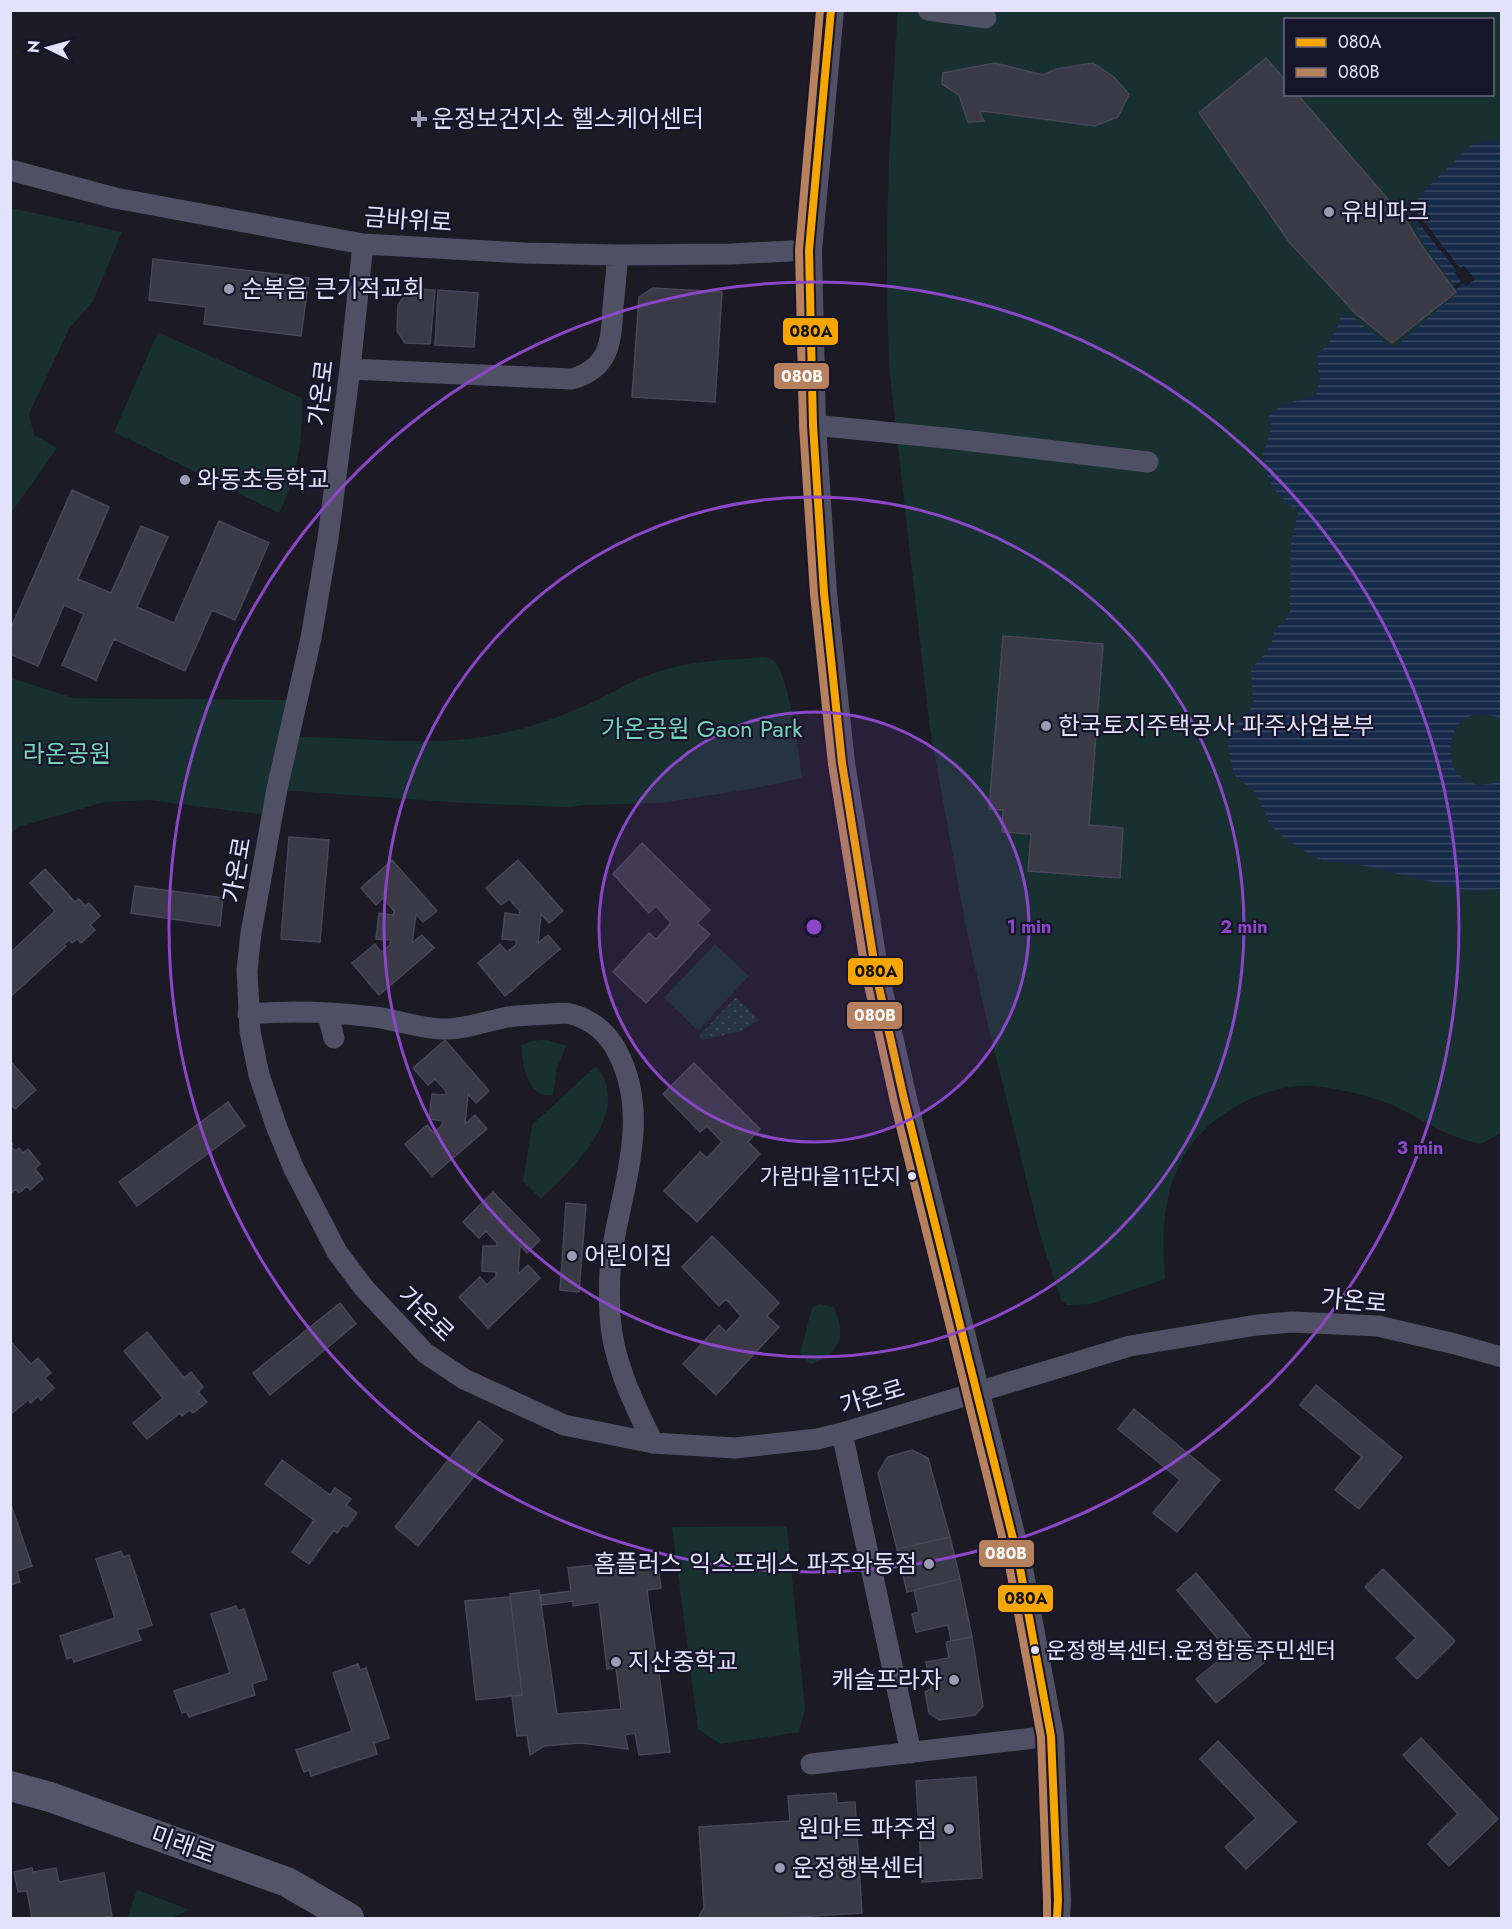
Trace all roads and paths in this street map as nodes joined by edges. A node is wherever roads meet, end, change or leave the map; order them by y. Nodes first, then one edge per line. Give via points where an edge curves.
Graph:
1 (831, 10) edge
2 (928, 10) edge
3 (989, 13) edge
4 (10, 170) edge
5 (363, 244) junction
6 (809, 250) junction
7 (618, 255) junction
8 (350, 369) junction
9 (813, 425) junction
10 (1148, 462) dead end
11 (248, 1014) junction
12 (328, 1015) junction
13 (334, 1038) dead end
14 (629, 1332) dead end
15 (615, 1348) junction
16 (1502, 1357) edge
17 (977, 1391) junction
18 (842, 1433) junction
19 (653, 1443) junction
20 (1051, 1736) junction
21 (911, 1753) junction
22 (811, 1764) dead end
23 (10, 1786) edge
24 (349, 1918) edge
25 (1057, 1918) edge

1 - 6 street
2 - 3 street
4 - 5 street, 금바위로 via 115,198
5 - 7 street, 금바위로
5 - 8 street, 가온로
6 - 7 street, 금바위로
6 - 9 street
7 - 8 street via 609,347 598,365 578,377
8 - 11 street, 가온로 via 311,638 277,789 251,933
9 - 10 street
9 - 17 street via 824,593 842,763 876,974
11 - 12 street via 281,1011
11 - 19 street, 가온로 via 259,1075 294,1169 337,1252 364,1288 425,1353 464,1379 564,1425
12 - 13 street
12 - 15 street via 376,1017 443,1029 510,1016 569,1013 594,1023 604,1032 625,1066 634,1111 634,1138 609,1292
14 - 15 street
15 - 19 street via 635,1407
16 - 17 street, 가온로 via 1378,1326 1292,1322 1131,1346
17 - 18 street, 가온로
17 - 20 street via 1018,1563
18 - 19 street, 가온로 via 735,1448
18 - 21 street
20 - 21 street
20 - 25 street
21 - 22 street
23 - 24 main road, 미래로 via 287,1882

